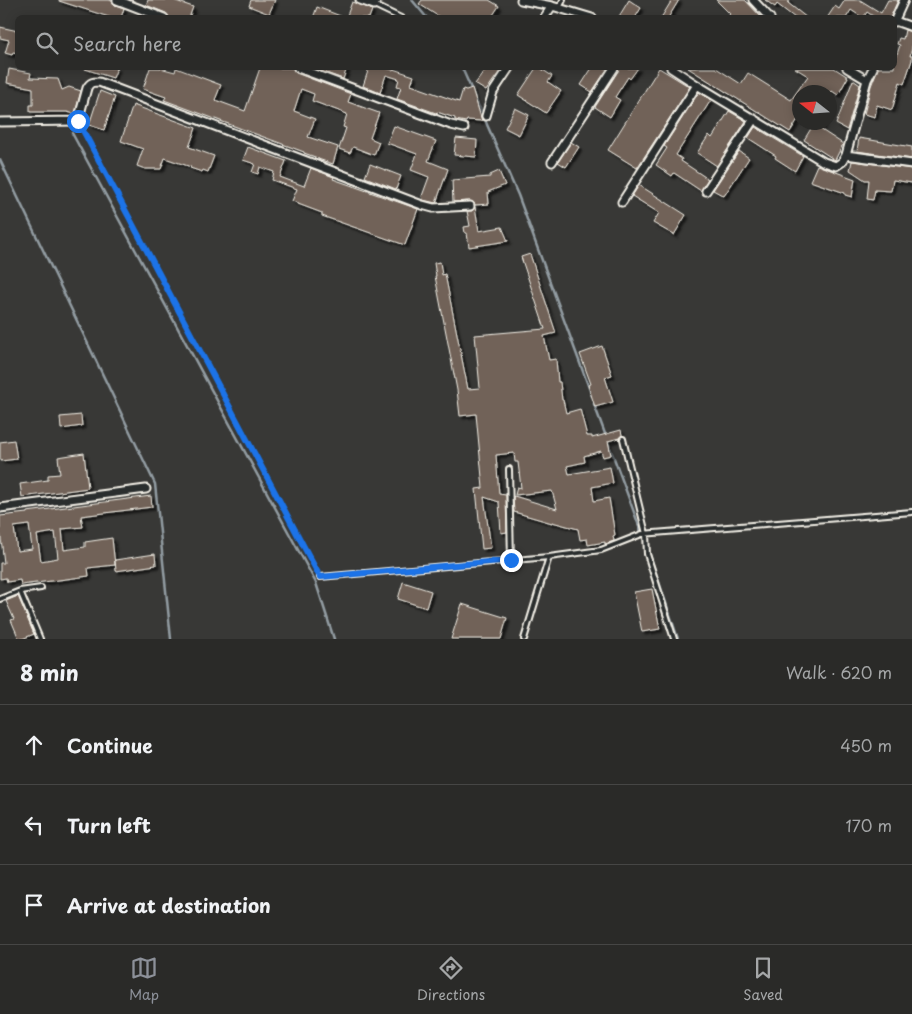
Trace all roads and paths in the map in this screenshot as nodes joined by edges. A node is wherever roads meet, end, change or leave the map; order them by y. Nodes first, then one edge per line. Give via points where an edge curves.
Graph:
1 (117, 0) edge
2 (360, 0) edge
3 (521, 0) edge
4 (563, 0) edge
5 (753, 0) edge
6 (904, 0) edge
7 (376, 3) edge
8 (556, 7) junction
9 (156, 15) edge
10 (396, 15) edge
11 (547, 15) edge
12 (582, 15) edge
13 (767, 15) edge
14 (897, 16) edge
15 (897, 22) edge
16 (912, 27) edge
17 (303, 70) edge
18 (508, 70) edge
19 (613, 70) edge
20 (674, 70) edge
21 (850, 70) edge
22 (872, 70) edge
23 (867, 80) junction
24 (697, 85) junction
25 (486, 116) dead end
26 (754, 119) junction
27 (78, 121) junction
28 (0, 122) edge
29 (464, 128) dead end
30 (846, 155) junction
31 (552, 162) dead end
32 (912, 164) edge
33 (706, 191) dead end
34 (622, 202) dead end
35 (470, 206) dead end
36 (623, 439) dead end
37 (509, 470) dead end
38 (146, 489) dead end
39 (0, 508) edge
40 (912, 512) edge
41 (646, 534) junction
42 (548, 556) junction
43 (511, 560) junction
44 (320, 577) joint
45 (41, 588) dead end
46 (20, 591) junction
47 (0, 598) edge
48 (40, 639) edge
49 (524, 639) edge
50 (674, 639) edge

1 - 9 street
2 - 7 street
3 - 8 street
4 - 8 lane
5 - 13 street
6 - 14 street
7 - 10 lane
8 - 11 street
8 - 12 street
15 - 16 street
17 - 29 street
18 - 25 street via 493,92
19 - 31 street
20 - 24 street
21 - 23 street
22 - 23 street
23 - 30 street
24 - 26 street
24 - 34 street
26 - 30 street via 827,164 836,166
26 - 33 street
27 - 28 street
27 - 35 street via 89,84 99,82 422,205 433,208
27 - 44 path
30 - 32 street
36 - 41 lane
37 - 43 lane
38 - 39 street
40 - 41 lane
41 - 42 lane via 601,550
41 - 50 lane via 647,554
42 - 43 lane
42 - 49 lane
43 - 44 lane
45 - 46 lane
46 - 47 lane
46 - 48 lane

